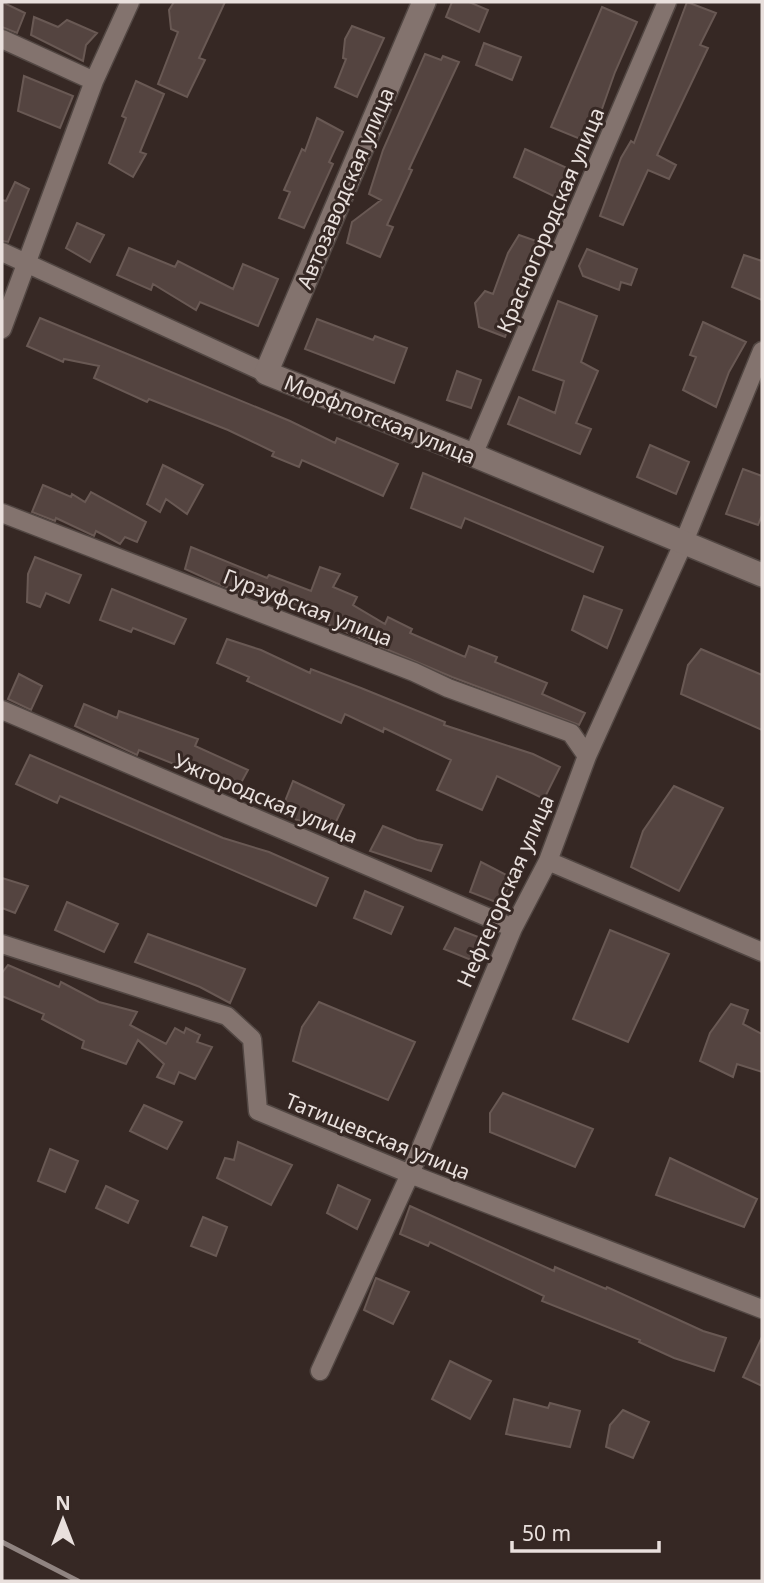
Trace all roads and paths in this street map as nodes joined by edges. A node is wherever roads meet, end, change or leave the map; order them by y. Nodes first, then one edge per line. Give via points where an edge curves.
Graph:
1 (130, 2) edge
2 (424, 2) edge
3 (667, 2) edge
4 (2, 39) edge
5 (94, 81) junction
6 (2, 253) edge
7 (27, 262) junction
8 (2, 329) edge
9 (762, 351) edge
10 (266, 373) junction
11 (473, 455) junction
12 (2, 513) edge
13 (683, 544) junction
14 (762, 575) edge
15 (2, 710) edge
16 (587, 756) junction
17 (548, 861) junction
18 (513, 928) junction
19 (2, 944) edge
20 (762, 952) edge
21 (410, 1174) junction
22 (762, 1309) edge
23 (320, 1371) dead end

1 - 5 street
2 - 10 street, Автозаводская улица
3 - 11 street, Красногородская улица
4 - 5 street
5 - 7 street
6 - 7 street, Морфлотская улица
7 - 8 street
7 - 10 street, Морфлотская улица
9 - 13 street, Нефтегорская улица
10 - 11 street, Морфлотская улица
11 - 13 street, Морфлотская улица
12 - 16 street, Гурзуфская улица via 571,733
13 - 14 street, Морфлотская улица
13 - 16 street, Нефтегорская улица
15 - 18 street, Ужгородская улица
16 - 17 street, Нефтегорская улица
17 - 18 street, Нефтегорская улица
17 - 20 street
18 - 21 street, Нефтегорская улица
19 - 21 street, Татищевская улица via 228,1016 252,1039 258,1111
21 - 22 street, Татищевская улица
21 - 23 street, Нефтегорская улица

